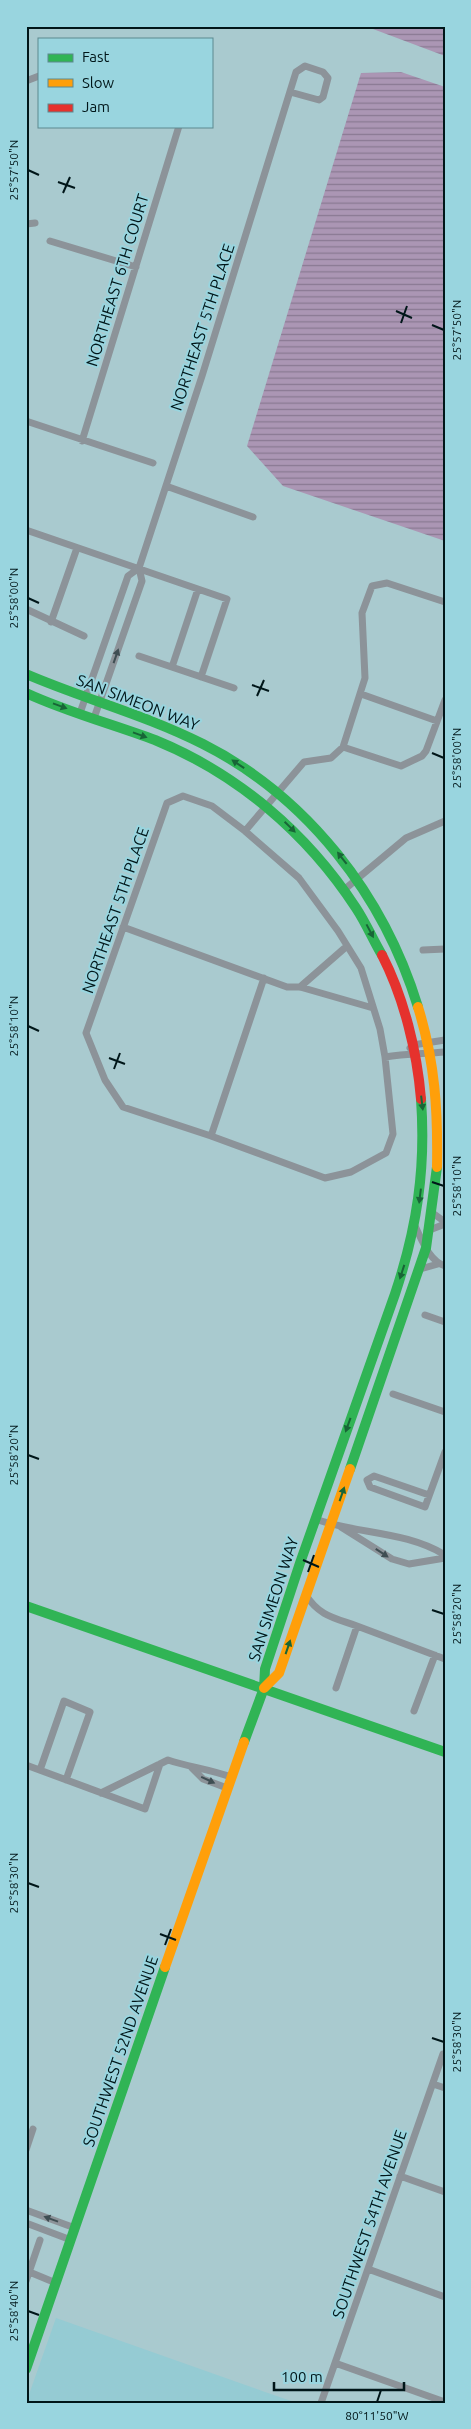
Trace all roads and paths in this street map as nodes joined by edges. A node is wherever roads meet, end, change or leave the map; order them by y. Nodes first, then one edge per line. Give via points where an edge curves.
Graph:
1 (38, 76) edge
2 (26, 81) edge
3 (290, 92) junction
4 (178, 128) edge
5 (35, 223) dead end
6 (26, 224) edge
7 (50, 241) dead end
8 (136, 267) junction
9 (26, 420) edge
10 (82, 441) junction
11 (153, 464) dead end
12 (166, 486) junction
13 (253, 517) dead end
14 (26, 530) edge
15 (77, 548) junction
16 (138, 568) junction
17 (198, 589) junction
18 (445, 602) edge
19 (26, 609) edge
20 (51, 622) junction
21 (84, 636) dead end
22 (139, 656) dead end
23 (172, 667) junction
24 (26, 674) edge
25 (201, 677) junction
26 (234, 688) dead end
27 (26, 693) edge
28 (361, 694) junction
29 (86, 697) junction
30 (445, 700) edge
31 (100, 702) junction
32 (80, 713) junction
33 (94, 718) junction
34 (437, 721) junction
35 (343, 747) junction
36 (278, 792) junction
37 (267, 805) junction
38 (445, 820) edge
39 (245, 831) junction
40 (358, 878) junction
41 (345, 889) junction
42 (123, 927) junction
43 (347, 946) junction
44 (445, 949) edge
45 (422, 950) dead end
46 (264, 978) junction
47 (300, 986) junction
48 (373, 1008) junction
49 (445, 1040) edge
50 (429, 1042) junction
51 (412, 1050) junction
52 (445, 1052) edge
53 (432, 1053) junction
54 (385, 1057) junction
55 (211, 1136) junction
56 (434, 1214) junction
57 (445, 1223) edge
58 (414, 1225) junction
59 (431, 1228) junction
60 (420, 1235) junction
61 (409, 1246) junction
62 (426, 1248) junction
63 (441, 1265) edge
64 (420, 1269) junction
65 (424, 1315) dead end
66 (445, 1322) edge
67 (393, 1394) dead end
68 (445, 1412) edge
69 (445, 1452) edge
70 (429, 1495) junction
71 (315, 1519) junction
72 (336, 1526) junction
73 (445, 1556) edge
74 (306, 1595) junction
75 (26, 1606) edge
76 (357, 1626) junction
77 (435, 1655) junction
78 (445, 1659) edge
79 (264, 1688) junction
80 (336, 1688) dead end
81 (414, 1711) dead end
82 (445, 1752) edge
83 (160, 1764) junction
84 (26, 1765) edge
85 (192, 1768) junction
86 (40, 1770) junction
87 (231, 1777) junction
88 (66, 1780) junction
89 (227, 1788) junction
90 (101, 1793) junction
91 (443, 2054) dead end
92 (433, 2084) junction
93 (445, 2088) edge
94 (33, 2129) dead end
95 (26, 2150) edge
96 (400, 2176) junction
97 (445, 2192) edge
98 (26, 2210) edge
99 (26, 2223) edge
100 (75, 2228) junction
101 (40, 2240) dead end
102 (71, 2240) junction
103 (368, 2269) junction
104 (27, 2275) edge
105 (56, 2283) junction
106 (445, 2297) edge
107 (335, 2363) junction
108 (26, 2369) edge
109 (445, 2402) edge
110 (321, 2403) edge

1 - 2 street
3 - 3 street, NORTHEAST 5TH PLACE via 296,72 305,66 323,72 328,78 323,97 319,100
3 - 12 street, NORTHEAST 5TH PLACE
4 - 8 street, NORTHEAST 6TH COURT
5 - 6 street
7 - 8 street
8 - 10 street, NORTHEAST 6TH COURT
9 - 10 street
10 - 11 street
12 - 13 street
12 - 16 street, NORTHEAST 5TH PLACE
14 - 15 street
15 - 16 street
15 - 20 street
16 - 17 street
16 - 29 street, NORTHEAST 5TH PLACE via 128,576
31 -> 16 street, NORTHEAST 5TH PLACE via 142,581
17 - 23 street
17 - 25 street via 227,599
18 - 28 street via 387,583 372,586 362,613 365,678
19 - 20 street
20 - 21 street
22 - 23 street
23 - 25 street
24 - 29 street, SAN SIMEON WAY
25 - 26 street
27 -> 32 street, SAN SIMEON WAY
28 - 34 street
28 - 35 street
29 - 31 street, SAN SIMEON WAY
29 - 32 street, NORTHEAST 5TH PLACE
30 - 34 street
31 - 33 street, NORTHEAST 5TH PLACE
36 -> 31 street, SAN SIMEON WAY via 227,757 188,736
32 - 33 street, SAN SIMEON WAY
33 -> 37 street, SAN SIMEON WAY via 172,746 230,779
34 - 35 street via 422,756 401,766
35 - 36 street via 331,758 304,762
36 - 37 street
40 -> 36 street, SAN SIMEON WAY via 311,823
37 - 39 street
37 -> 41 street, SAN SIMEON WAY via 313,850
38 - 40 street via 406,838
39 - 42 street, NORTHEAST 5TH PLACE via 212,806 183,796 167,803
39 - 43 street, NORTHEAST 5TH PLACE via 299,878
40 - 41 street
40 - 50 street, SAN SIMEON WAY via 399,948 420,1004
41 -> 51 street, SAN SIMEON WAY via 370,928 388,966 404,1009
42 - 46 street
42 - 55 street, NORTHEAST 5TH PLACE via 86,1033 105,1080 123,1107
43 - 47 street
43 - 48 street, NORTHEAST 5TH PLACE via 361,968
44 - 45 street
46 - 47 street via 287,986
46 - 55 street
47 - 48 street
48 - 54 street, NORTHEAST 5TH PLACE
49 - 50 street
50 - 51 street
50 - 53 street, SAN SIMEON WAY
51 - 53 street
51 - 54 street
51 -> 58 street, SAN SIMEON WAY via 423,1111 420,1199
52 - 53 street
53 - 56 street, SAN SIMEON WAY via 440,1118
54 - 55 street, NORTHEAST 5TH PLACE via 394,1134 386,1153 351,1172 325,1178
56 - 57 street
56 - 59 street, SAN SIMEON WAY
57 - 59 street
58 - 60 street
58 - 61 street, SAN SIMEON WAY
59 - 60 street
59 - 62 street, SAN SIMEON WAY
60 - 61 street
60 - 62 street
61 -> 71 street, SAN SIMEON WAY
62 - 63 street
62 - 64 street, SAN SIMEON WAY
63 - 64 street
72 -> 64 street, SAN SIMEON WAY
65 - 66 street
67 - 68 street
69 - 70 street
70 - 70 street via 425,1507 370,1488 367,1480 374,1476
71 - 72 street
71 - 79 street, SAN SIMEON WAY via 264,1671
72 - 73 street via 397,1537
72 -> 73 street via 392,1559 409,1564
72 - 74 street, SAN SIMEON WAY
74 - 76 street via 317,1610
79 -> 74 street, SAN SIMEON WAY via 279,1673
75 - 79 street
76 - 77 street
76 - 80 street
77 - 78 street
77 - 81 street
79 - 82 street
79 - 87 street, SOUTHWEST 52ND AVENUE
83 - 85 street via 168,1760
83 - 90 street
83 - 90 street via 145,1809
84 - 86 street
85 - 87 street via 207,1768
85 -> 89 street via 202,1779
86 - 88 street
86 - 88 street via 64,1702 90,1712
87 - 89 street, SOUTHWEST 52ND AVENUE
88 - 90 street
89 - 100 street, SOUTHWEST 52ND AVENUE
91 - 92 street, SOUTHWEST 54TH AVENUE
92 - 93 street
92 - 96 street, SOUTHWEST 54TH AVENUE
94 - 95 street
96 - 97 street
96 - 103 street, SOUTHWEST 54TH AVENUE
100 -> 98 street
99 - 102 street
100 - 102 street, SOUTHWEST 52ND AVENUE
101 - 104 street
102 - 105 street, SOUTHWEST 52ND AVENUE
103 - 106 street
103 - 107 street, SOUTHWEST 54TH AVENUE
104 - 105 street
105 - 108 street, SOUTHWEST 52ND AVENUE
107 - 109 street
107 - 110 street, SOUTHWEST 54TH AVENUE

